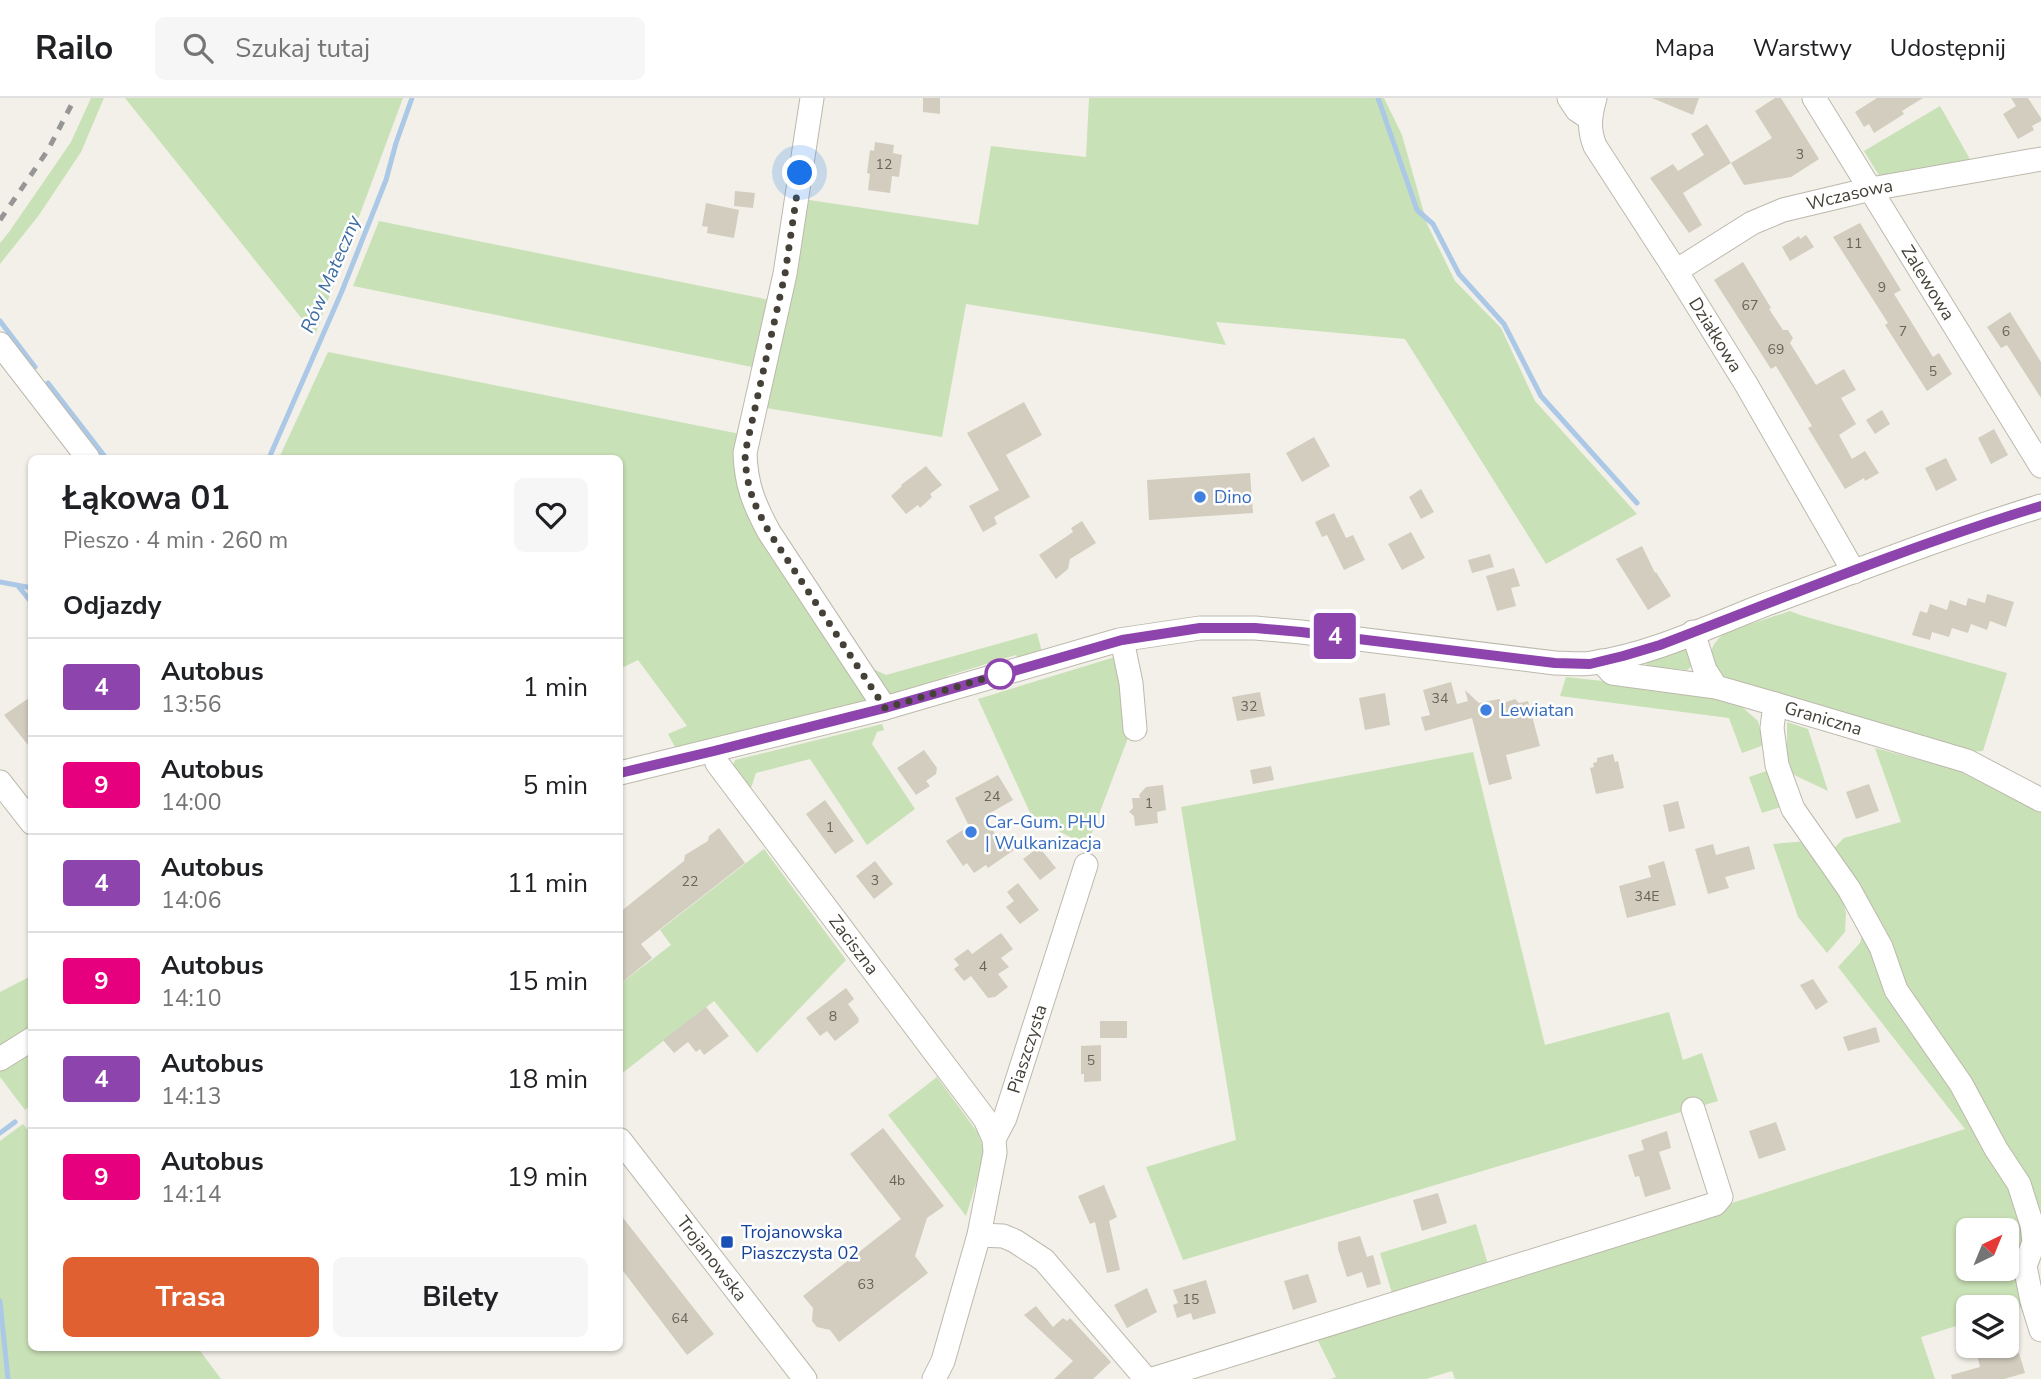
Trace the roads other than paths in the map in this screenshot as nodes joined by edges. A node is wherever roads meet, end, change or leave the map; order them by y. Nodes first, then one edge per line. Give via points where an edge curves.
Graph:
1 (812, 98) edge
2 (1569, 98) edge
3 (1814, 98) edge
4 (1592, 108) edge
5 (2041, 159) edge
6 (1871, 190) junction
7 (1676, 271) junction
8 (0, 344) edge
9 (86, 455) edge
10 (2041, 466) edge
11 (2041, 506) edge
12 (1854, 572) junction
13 (1693, 632) junction
14 (1122, 640) junction
15 (1601, 661) junction
16 (1716, 687) junction
17 (1775, 704) junction
18 (885, 708) junction
19 (1135, 729) dead end
20 (714, 751) junction
21 (623, 772) edge
22 (0, 782) edge
23 (2041, 800) edge
24 (28, 818) edge
25 (1086, 865) dead end
26 (28, 1042) edge
27 (0, 1059) edge
28 (1693, 1109) dead end
29 (994, 1139) junction
30 (623, 1144) edge
31 (979, 1235) junction
32 (2041, 1330) edge
33 (805, 1379) edge
34 (934, 1379) edge
35 (1146, 1379) edge
36 (1153, 1379) edge

1 - 18 street via 785,274 747,442 746,473 753,503 769,532
2 - 4 street via 1577,110
3 - 6 street, Zalewowa
4 - 7 street, Działkowa via 1590,133 1595,146
5 - 6 street, Wczasowa
6 - 7 street, Wczasowa via 1773,214
6 - 10 street, Zalewowa
7 - 12 street, Działkowa
8 - 9 street
11 - 12 street
12 - 13 street
13 - 15 street
13 - 16 street via 1705,670
14 - 15 street via 1200,628 1255,628 1555,663
14 - 18 street
14 - 19 street
15 - 16 street, Graniczna via 1612,673
16 - 17 street, Graniczna
17 - 23 street, Graniczna via 1967,761
17 - 32 street via 1772,728 1777,765 1793,809 1849,889 1881,947 1896,990 1961,1084 2019,1184 2032,1224 2034,1242 2025,1266
18 - 20 street
20 - 21 street
20 - 29 street, Zaciszna via 717,763 985,1119
22 - 24 street
25 - 29 street, Piaszczysta via 1005,1118
26 - 27 street
28 - 36 street via 1721,1198 1715,1204
29 - 31 street, Piaszczysta
30 - 33 street, Trojanowska
31 - 34 street, Piaszczysta
31 - 35 street via 1003,1236 1044,1260

